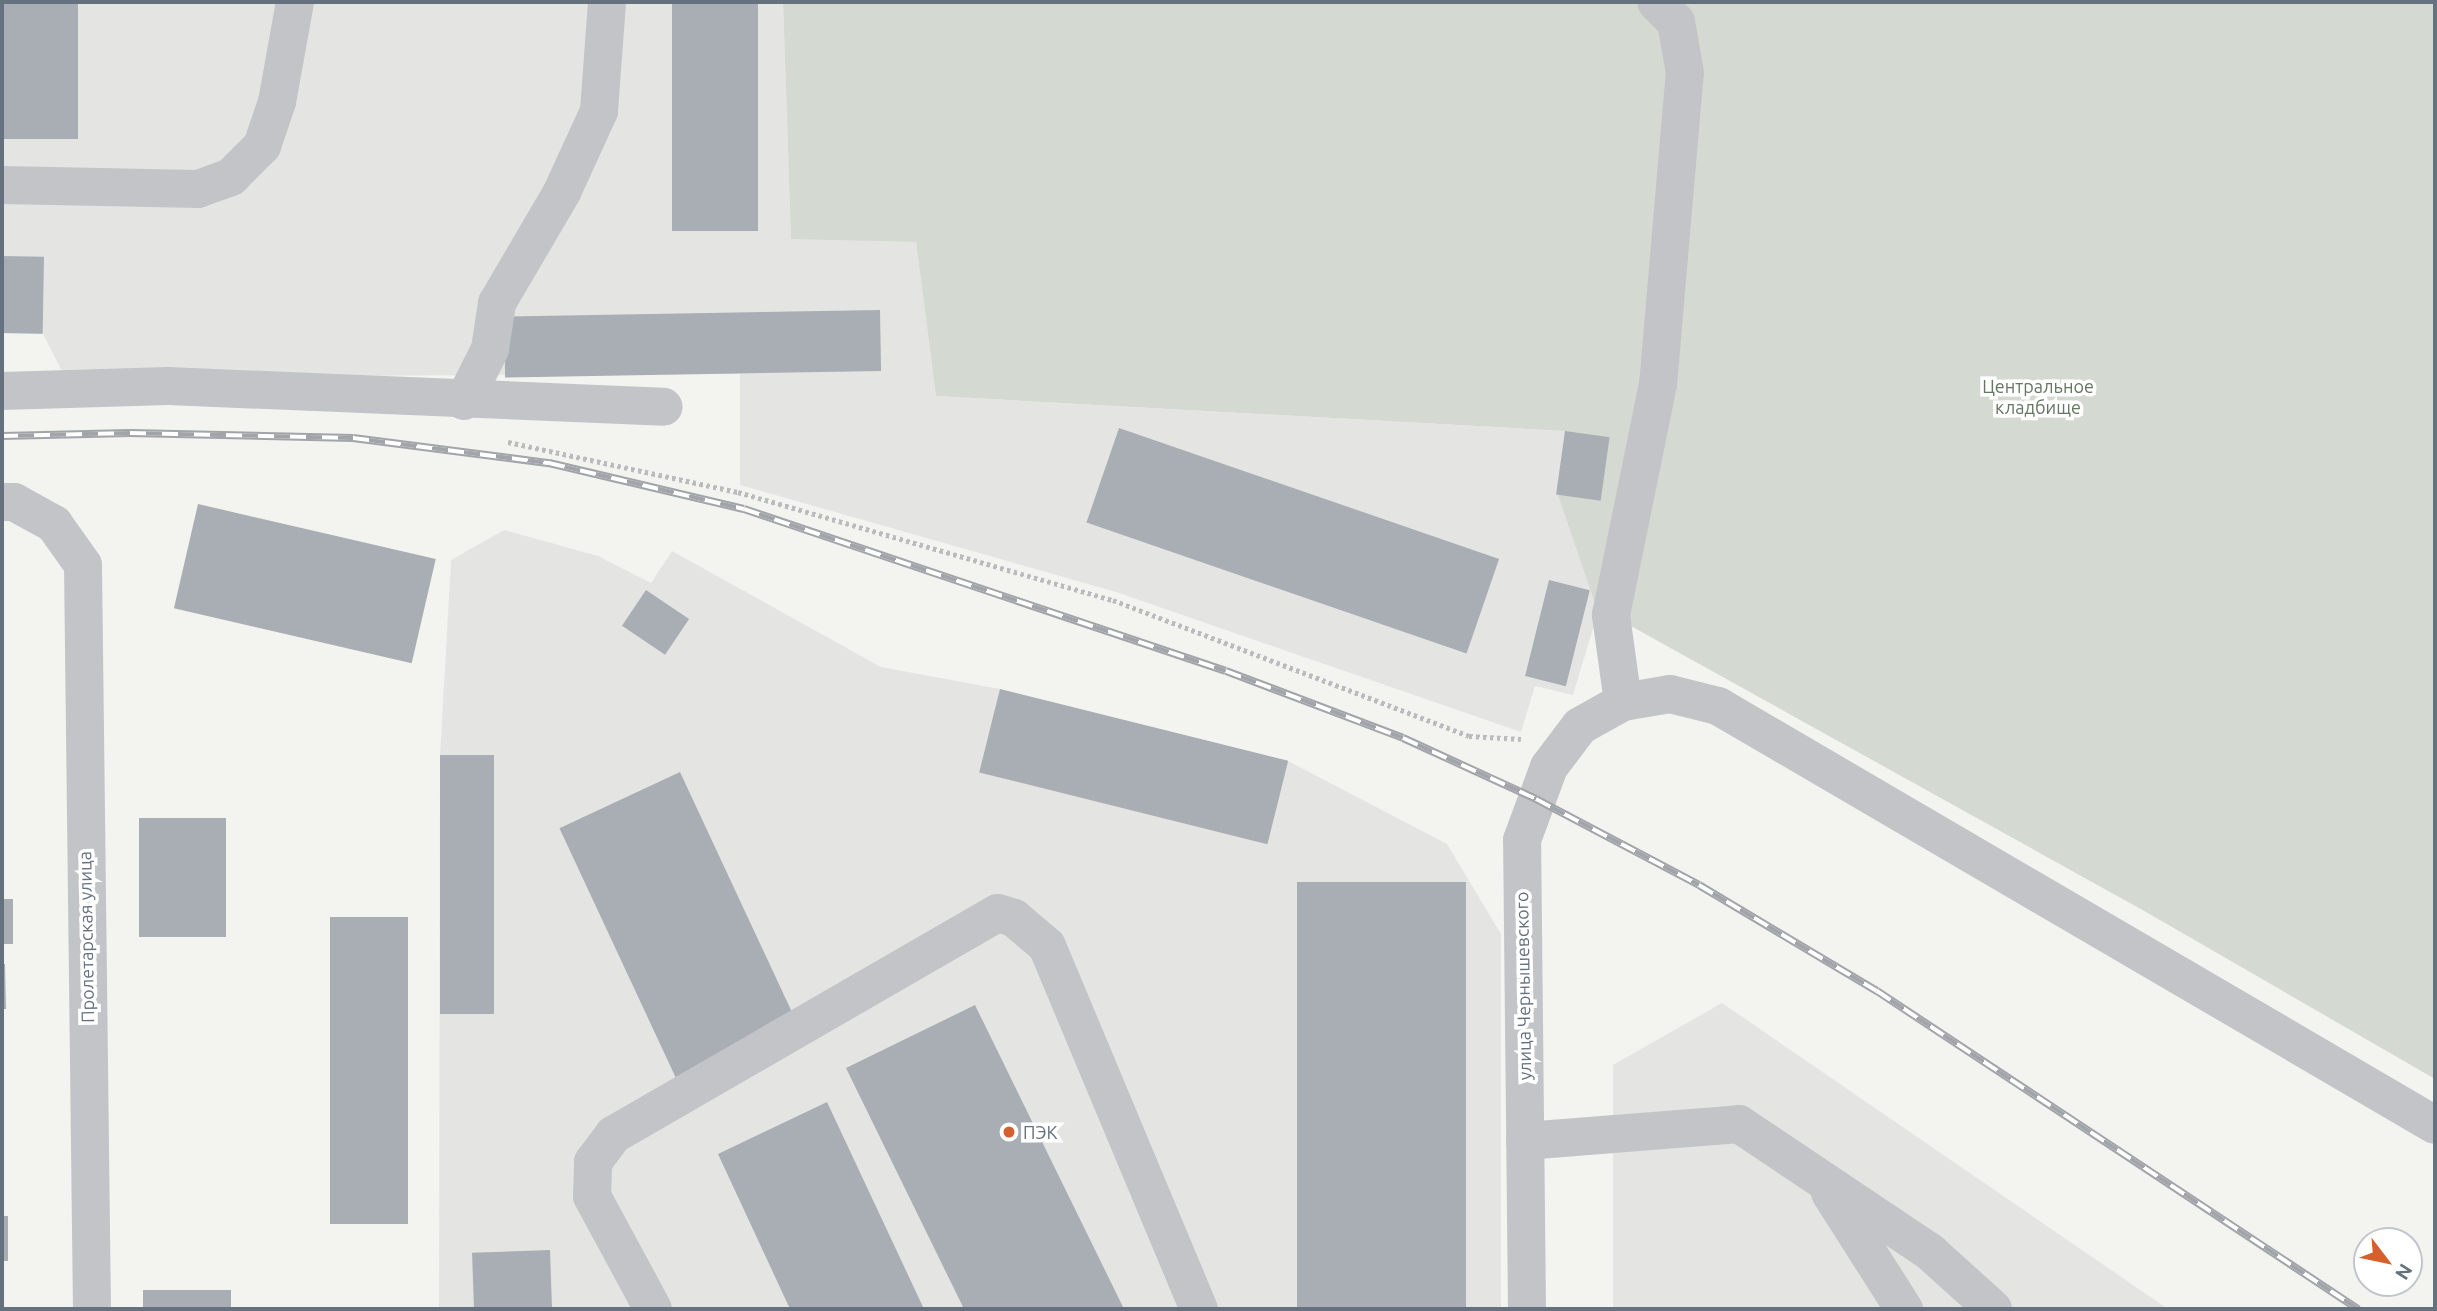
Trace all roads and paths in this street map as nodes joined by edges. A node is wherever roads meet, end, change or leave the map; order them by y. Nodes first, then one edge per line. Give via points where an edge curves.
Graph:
1 (295, 2) edge
2 (1656, 2) edge
3 (607, 4) dead end
4 (2, 185) edge
5 (2, 391) edge
6 (464, 401) junction
7 (664, 407) dead end
8 (493, 439) dead end
9 (2, 502) edge
10 (1623, 702) junction
11 (1580, 726) junction
12 (2435, 1125) edge
13 (1525, 1141) junction
14 (1819, 1177) junction
15 (92, 1309) edge
16 (653, 1309) edge
17 (1199, 1309) edge
18 (1527, 1309) edge
19 (1904, 1309) edge
20 (1993, 1309) edge

1 - 4 street via 276,102 262,146 230,177 198,190
2 - 10 street via 1676,22 1685,73 1658,385 1611,615
3 - 6 street via 599,111 562,192 497,303 490,349
5 - 6 street via 168,386
6 - 7 street
8 - 11 path via 738,492 1113,600 1469,736 1524,740
9 - 15 street, Пролетарская улица via 14,502 54,524 83,565
10 - 11 street, улица Чернышевского
10 - 12 street, улица Чернышевского via 1670,694 1718,706
11 - 13 street, улица Чернышевского via 1549,767 1522,840
13 - 14 street via 1739,1124
13 - 18 street, улица Чернышевского
14 - 19 street
14 - 20 street via 1930,1252
16 - 17 street via 592,1196 593,1162 613,1135 998,913 1014,918 1047,946

